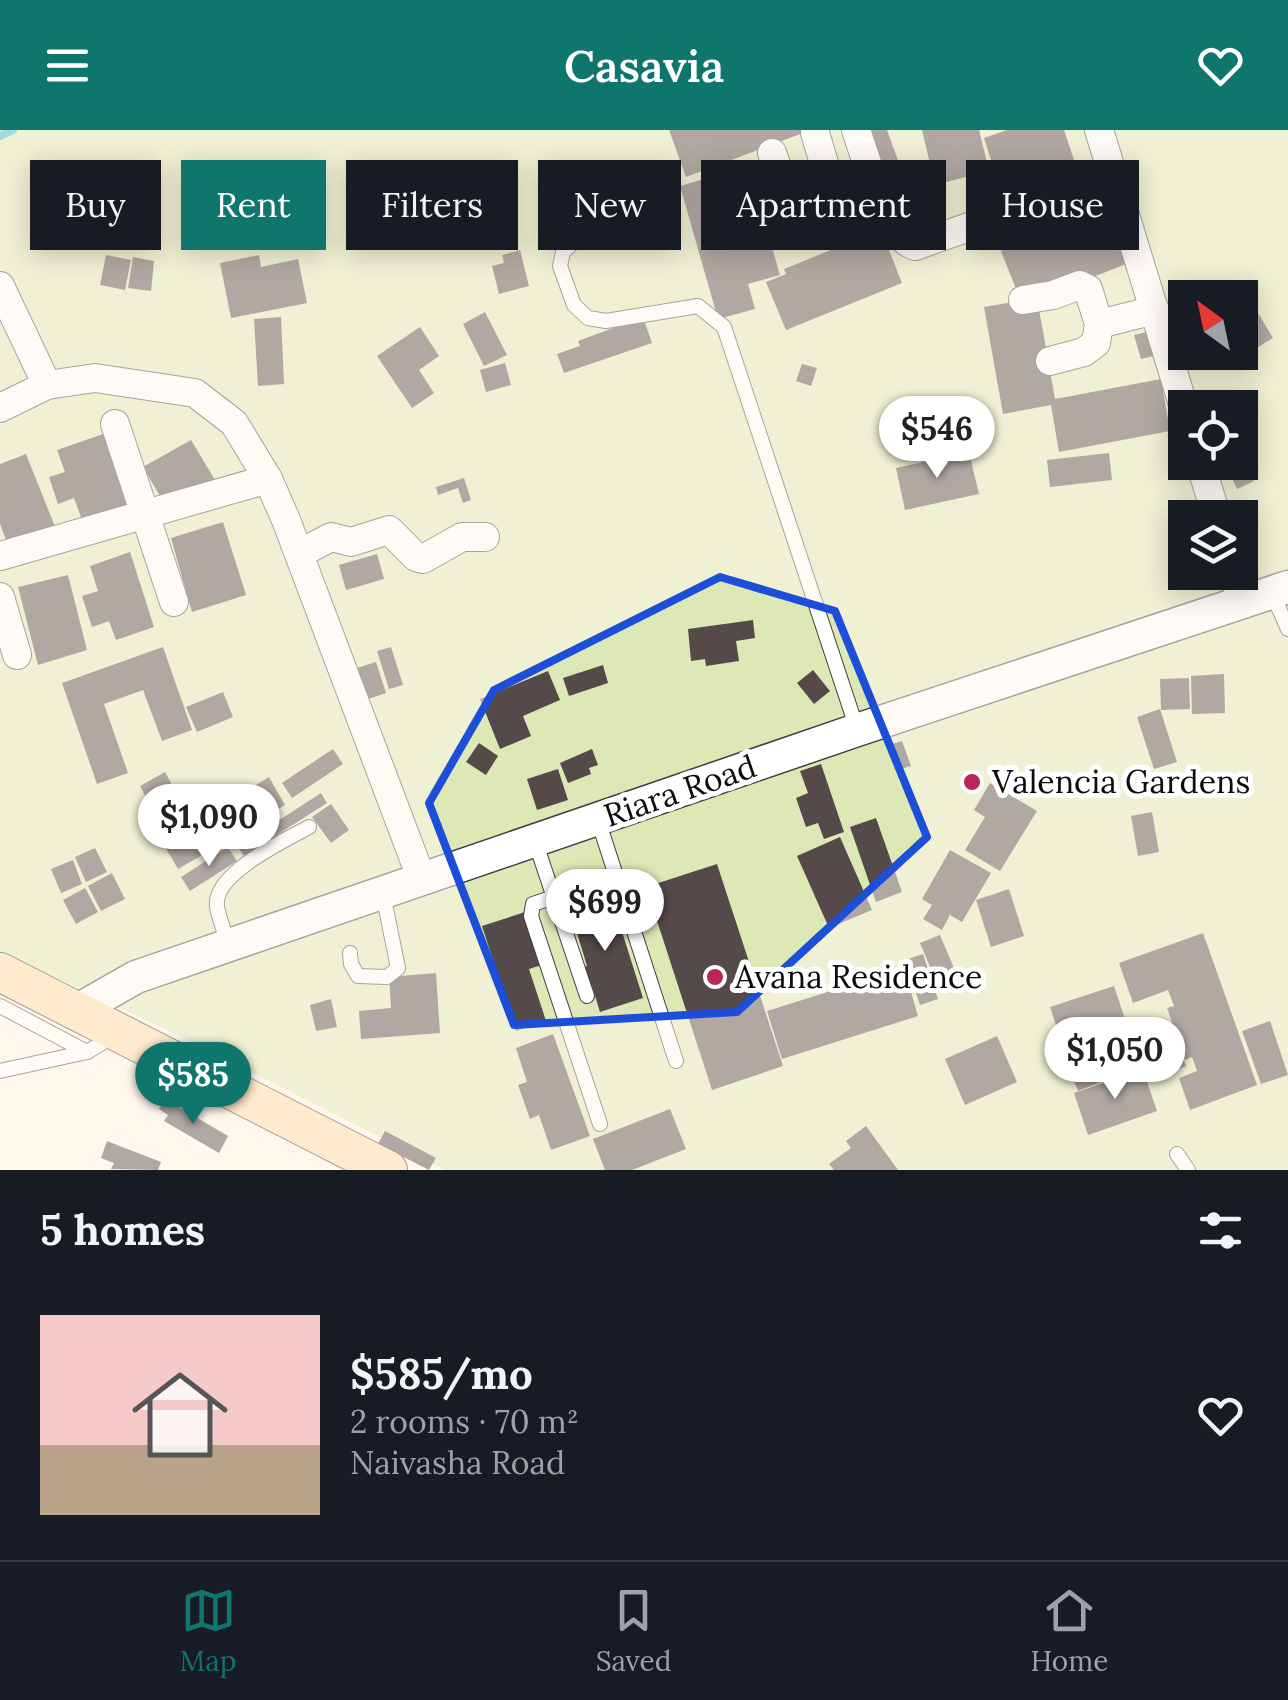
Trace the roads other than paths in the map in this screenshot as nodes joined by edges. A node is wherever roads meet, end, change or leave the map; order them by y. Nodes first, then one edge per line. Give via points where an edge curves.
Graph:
1 (856, 130) edge
2 (1099, 130) edge
3 (815, 133) dead end
4 (772, 152) dead end
5 (775, 160) edge
6 (823, 160) edge
7 (866, 160) edge
8 (1109, 160) edge
9 (565, 250) edge
10 (1137, 250) edge
11 (0, 286) edge
12 (1022, 300) dead end
13 (1155, 310) junction
14 (1099, 324) junction
15 (1050, 361) dead end
16 (47, 385) junction
17 (1179, 390) edge
18 (0, 408) edge
19 (115, 424) dead end
20 (268, 480) junction
21 (144, 515) junction
22 (485, 538) dead end
23 (299, 554) junction
24 (0, 556) edge
25 (1259, 589) edge
26 (0, 597) edge
27 (174, 602) dead end
28 (1288, 629) edge
29 (17, 656) dead end
30 (857, 730) junction
31 (598, 819) junction
32 (308, 827) dead end
33 (535, 840) junction
34 (422, 880) junction
35 (383, 894) junction
36 (554, 897) junction
37 (229, 946) junction
38 (350, 953) dead end
39 (0, 972) edge
40 (588, 996) dead end
41 (0, 1006) edge
42 (78, 1010) junction
43 (120, 1031) junction
44 (87, 1052) junction
45 (676, 1061) dead end
46 (0, 1071) edge
47 (600, 1124) dead end
48 (1177, 1154) dead end
49 (388, 1170) edge
50 (1188, 1170) edge

1 - 7 street
2 - 8 street
3 - 6 street
4 - 5 street
9 - 30 lane via 560,266 574,306 588,318 698,306 724,327
10 - 13 street
11 - 16 street
12 - 14 street via 1084,286
13 - 14 street
13 - 17 street
14 - 15 street via 1091,348
16 - 18 street
16 - 20 street via 96,378 195,393 234,423
19 - 21 street
20 - 21 street
20 - 23 street
21 - 24 street
21 - 27 street
22 - 23 street via 462,537 423,559 389,530 351,542 331,537
23 - 34 street
25 - 28 lane
25 - 30 street, Riara Road
26 - 29 street
30 - 31 street, Riara Road
31 - 33 street, Riara Road
31 - 45 lane
32 - 37 lane via 226,882 216,906
33 - 34 street, Riara Road
33 - 36 lane
34 - 35 street, Riara Road
35 - 37 street, Riara Road
35 - 38 lane via 398,968 388,977 358,976
36 - 40 lane
36 - 47 lane via 533,904 531,916
37 - 42 street, Riara Road via 136,977
39 - 42 main road
41 - 44 lane
42 - 43 main road
43 - 44 lane
43 - 49 main road
44 - 46 lane
48 - 50 lane

